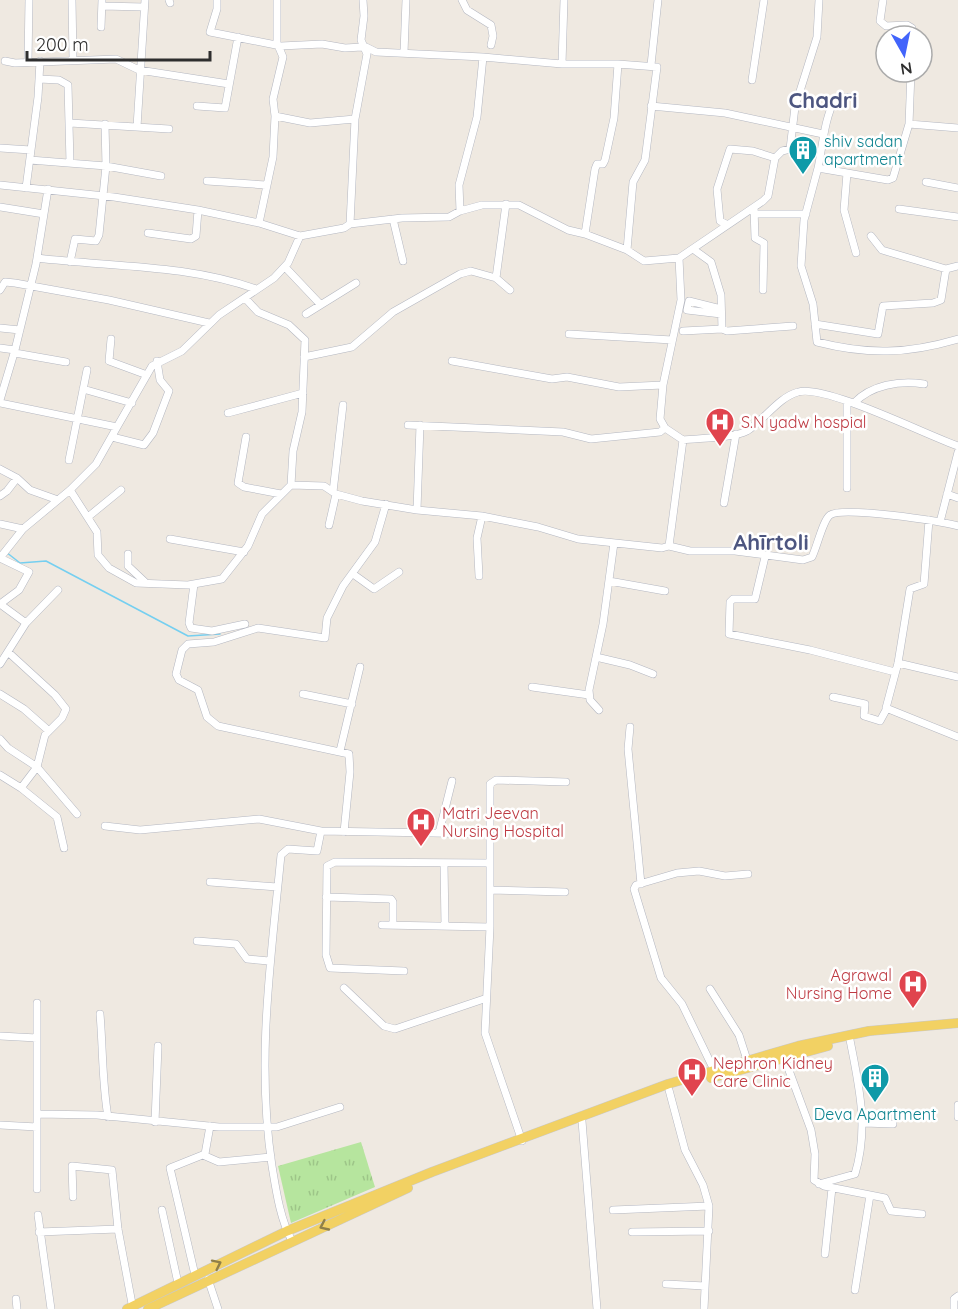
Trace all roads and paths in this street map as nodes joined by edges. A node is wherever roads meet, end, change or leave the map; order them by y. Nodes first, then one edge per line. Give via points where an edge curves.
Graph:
1 (29, 0) edge
2 (72, 0) edge
3 (217, 0) edge
4 (278, 0) edge
5 (363, 0) edge
6 (405, 0) edge
7 (462, 0) edge
8 (564, 0) edge
9 (658, 0) edge
10 (764, 0) edge
11 (819, 0) edge
12 (883, 0) edge
13 (102, 3) edge
14 (144, 3) edge
15 (884, 24) edge
16 (101, 27) dead end
17 (238, 37) junction
18 (491, 45) dead end
19 (281, 46) junction
20 (364, 47) junction
21 (404, 53) junction
22 (483, 57) junction
23 (73, 59) junction
24 (5, 61) dead end
25 (40, 61) junction
26 (28, 62) junction
27 (562, 64) junction
28 (618, 64) junction
29 (651, 65) junction
30 (139, 70) junction
31 (39, 79) junction
32 (752, 80) dead end
33 (229, 84) junction
34 (911, 84) edge
35 (849, 97) dead end
36 (197, 106) dead end
37 (651, 106) junction
38 (275, 116) junction
39 (356, 120) junction
40 (70, 123) junction
41 (105, 124) junction
42 (909, 124) junction
43 (137, 127) junction
44 (791, 127) junction
45 (958, 128) edge
46 (169, 129) dead end
47 (823, 134) junction
48 (0, 148) edge
49 (31, 150) junction
50 (775, 158) junction
51 (30, 160) junction
52 (70, 163) junction
53 (106, 166) junction
54 (818, 168) junction
55 (847, 173) junction
56 (161, 176) dead end
57 (207, 181) dead end
58 (926, 182) dead end
59 (0, 185) edge
60 (266, 185) junction
61 (26, 188) junction
62 (48, 189) junction
63 (958, 189) edge
64 (104, 196) junction
65 (506, 204) junction
66 (0, 207) edge
67 (899, 209) dead end
68 (198, 210) junction
69 (460, 211) junction
70 (754, 211) junction
71 (44, 214) junction
72 (806, 214) junction
73 (958, 217) edge
74 (393, 219) junction
75 (259, 224) junction
76 (350, 224) junction
77 (726, 224) junction
78 (148, 233) dead end
79 (585, 234) junction
80 (300, 236) junction
81 (871, 236) dead end
82 (693, 249) junction
83 (627, 250) junction
84 (856, 253) dead end
85 (37, 258) junction
86 (679, 258) junction
87 (403, 261) dead end
88 (70, 262) junction
89 (958, 266) edge
90 (285, 267) junction
91 (946, 269) junction
92 (496, 278) junction
93 (356, 284) dead end
94 (30, 287) junction
95 (256, 289) junction
96 (0, 290) edge
97 (510, 290) dead end
98 (763, 290) dead end
99 (244, 298) junction
100 (320, 304) junction
101 (306, 314) dead end
102 (209, 323) junction
103 (815, 324) junction
104 (793, 326) dead end
105 (0, 328) edge
106 (722, 329) junction
107 (20, 330) junction
108 (683, 331) dead end
109 (569, 334) dead end
110 (111, 339) dead end
111 (958, 339) edge
112 (672, 340) junction
113 (0, 348) edge
114 (15, 352) junction
115 (304, 357) junction
116 (157, 361) junction
117 (452, 362) dead end
118 (66, 363) dead end
119 (87, 370) dead end
120 (147, 375) junction
121 (924, 384) dead end
122 (663, 385) junction
123 (83, 389) junction
124 (303, 393) junction
125 (0, 402) edge
126 (851, 402) junction
127 (132, 403) junction
128 (343, 405) dead end
129 (228, 413) dead end
130 (76, 418) junction
131 (408, 425) dead end
132 (420, 425) junction
133 (117, 427) junction
134 (665, 428) junction
135 (736, 434) junction
136 (112, 437) junction
137 (246, 437) dead end
138 (683, 440) junction
139 (958, 447) edge
140 (958, 452) edge
141 (69, 460) dead end
142 (0, 469) edge
143 (17, 478) junction
144 (291, 485) junction
145 (847, 488) dead end
146 (70, 490) junction
147 (122, 490) dead end
148 (335, 493) junction
149 (281, 494) junction
150 (947, 494) junction
151 (0, 496) edge
152 (958, 498) edge
153 (58, 500) junction
154 (724, 503) dead end
155 (386, 504) junction
156 (417, 510) junction
157 (482, 516) junction
158 (88, 517) junction
159 (929, 520) junction
160 (940, 522) junction
161 (0, 524) edge
162 (328, 525) dead end
163 (958, 526) edge
164 (22, 529) junction
165 (170, 539) dead end
166 (614, 543) junction
167 (669, 546) junction
168 (244, 552) junction
169 (128, 554) dead end
170 (1, 557) edge
171 (765, 557) junction
172 (399, 572) dead end
173 (353, 574) junction
174 (479, 576) dead end
175 (609, 581) junction
176 (146, 583) junction
177 (194, 584) junction
178 (58, 590) dead end
179 (665, 591) dead end
180 (0, 604) edge
181 (26, 623) junction
182 (245, 624) dead end
183 (8, 652) junction
184 (596, 657) junction
185 (898, 663) junction
186 (0, 664) edge
187 (360, 667) dead end
188 (895, 672) junction
189 (653, 674) dead end
190 (958, 677) edge
191 (532, 687) dead end
192 (0, 694) edge
193 (303, 694) dead end
194 (589, 695) junction
195 (833, 697) dead end
196 (352, 704) junction
197 (599, 710) dead end
198 (886, 710) junction
199 (630, 727) dead end
200 (49, 731) junction
201 (958, 737) edge
202 (0, 739) edge
203 (340, 751) junction
204 (37, 767) junction
205 (0, 775) edge
206 (452, 781) dead end
207 (566, 782) dead end
208 (21, 788) junction
209 (77, 814) dead end
210 (105, 826) dead end
211 (321, 831) junction
212 (344, 832) junction
213 (439, 833) junction
214 (488, 834) junction
215 (64, 848) dead end
216 (444, 863) junction
217 (489, 863) junction
218 (748, 874) dead end
219 (210, 882) dead end
220 (641, 884) junction
221 (277, 887) junction
222 (490, 890) junction
223 (565, 892) dead end
224 (326, 897) junction
225 (382, 925) dead end
226 (393, 925) junction
227 (445, 926) junction
228 (490, 927) junction
229 (197, 941) dead end
230 (269, 961) junction
231 (404, 971) dead end
232 (344, 988) dead end
233 (710, 989) dead end
234 (484, 999) junction
235 (37, 1003) dead end
236 (100, 1014) dead end
237 (958, 1023) edge
238 (958, 1029) edge
239 (0, 1036) edge
240 (37, 1038) junction
241 (850, 1040) junction
242 (158, 1046) dead end
243 (784, 1057) junction
244 (749, 1064) junction
245 (714, 1070) junction
246 (669, 1090) junction
247 (958, 1105) edge
248 (340, 1107) dead end
249 (37, 1114) junction
250 (108, 1117) junction
251 (958, 1117) edge
252 (582, 1121) junction
253 (155, 1122) junction
254 (864, 1123) junction
255 (893, 1124) dead end
256 (0, 1125) edge
257 (210, 1126) junction
258 (267, 1126) junction
259 (37, 1127) junction
260 (522, 1141) junction
261 (203, 1155) junction
262 (271, 1157) junction
263 (819, 1184) junction
264 (832, 1188) junction
265 (37, 1189) dead end
266 (870, 1195) junction
267 (73, 1197) dead end
268 (709, 1206) junction
269 (162, 1210) dead end
270 (613, 1210) dead end
271 (922, 1214) dead end
272 (38, 1215) dead end
273 (118, 1229) junction
274 (286, 1231) junction
275 (709, 1231) junction
276 (39, 1232) junction
277 (632, 1232) dead end
278 (292, 1241) junction
279 (825, 1254) dead end
280 (195, 1275) junction
281 (208, 1280) junction
282 (178, 1283) junction
283 (666, 1284) dead end
284 (705, 1286) junction
285 (855, 1290) dead end
286 (958, 1296) edge
287 (16, 1299) dead end
288 (131, 1308) edge
289 (17, 1309) edge
290 (51, 1309) edge
291 (148, 1309) edge
292 (218, 1309) edge
293 (597, 1309) edge
294 (704, 1309) edge
295 (954, 1309) edge

1 - 26 street
2 - 23 street
3 - 17 street via 210,32
4 - 19 street via 277,43
5 - 20 street
6 - 21 street
7 - 18 street via 467,10 491,25
8 - 27 street
9 - 29 street
10 - 32 street
11 - 44 street via 817,37
12 - 15 street via 880,21
13 - 14 street
13 - 16 street
14 - 30 street
17 - 19 street
17 - 33 street
19 - 20 street
19 - 38 street via 283,57 273,99
20 - 21 street via 376,52
20 - 39 street
21 - 22 street
22 - 27 street
22 - 69 street via 477,117 459,185
23 - 25 street
23 - 30 street via 116,58
24 - 26 street
25 - 26 street
25 - 31 street
27 - 28 street
28 - 29 street
28 - 79 street via 614,118 605,160 595,169
29 - 37 street via 657,67
30 - 33 street
30 - 43 street
31 - 40 street via 69,85
31 - 49 street
33 - 36 street via 225,108
34 - 42 street
35 - 47 street via 835,99
37 - 44 street via 725,112
37 - 83 street via 645,160 633,182
38 - 39 street via 310,123
38 - 60 street via 275,140
39 - 76 street
40 - 41 street
40 - 52 street
41 - 43 street
41 - 53 street
42 - 45 street
42 - 55 street via 893,178
43 - 46 street
44 - 47 street
44 - 50 street via 790,149
47 - 54 street
48 - 49 street
49 - 51 street
50 - 70 street via 768,196
50 - 77 street via 730,149 717,189 720,221
51 - 52 street
51 - 61 street
52 - 53 street
53 - 56 street
53 - 64 street
54 - 55 street
54 - 72 street
55 - 84 street via 844,210
57 - 60 street
58 - 63 street
59 - 61 street
60 - 75 street
61 - 62 street
62 - 64 street
62 - 71 street
64 - 68 street
64 - 88 street via 98,239 75,239
65 - 69 street
65 - 79 street via 519,205 568,230
65 - 92 street
66 - 71 street
67 - 73 street
68 - 75 street
68 - 78 street via 196,236 191,240
69 - 74 street via 449,217
70 - 72 street
70 - 77 street
70 - 98 street via 755,238 764,243
71 - 85 street
72 - 103 street via 801,266 810,290
74 - 76 street
74 - 87 street
75 - 80 street
76 - 80 street
77 - 82 street
79 - 83 street
80 - 90 street
81 - 91 street via 882,250
82 - 86 street
82 - 106 street via 711,262 721,295
83 - 86 street via 644,261
85 - 88 street
85 - 94 street
86 - 112 street via 681,300
88 - 95 street via 175,270 220,277
89 - 91 street
90 - 95 street
90 - 100 street
91 - 103 street via 941,300 883,306 878,334
92 - 97 street
92 - 115 street via 471,271 460,274 393,312 352,347
93 - 100 street
94 - 96 street via 5,282
94 - 102 street
94 - 107 street
95 - 99 street
99 - 102 street
99 - 115 street via 258,312 283,321 299,333 304,340
100 - 101 street
102 - 116 street via 182,351
103 - 111 street via 817,342 861,351 889,353
104 - 106 street via 727,332
105 - 107 street
106 - 108 street
107 - 114 street
109 - 112 street
110 - 120 street via 109,362
112 - 122 street
113 - 114 street
114 - 118 street
114 - 125 street
115 - 124 street
116 - 120 street
116 - 136 street via 162,382 169,391 156,428 146,444
117 - 122 street via 619,387
119 - 123 street
120 - 127 street
121 - 126 street via 888,385 863,393
122 - 134 street via 660,418
123 - 127 street
123 - 130 street
124 - 129 street
124 - 144 street
125 - 130 street
126 - 135 street via 811,390 801,391 791,394 747,431
126 - 139 street
126 - 145 street
127 - 133 street
128 - 148 street
130 - 133 street
130 - 141 street
131 - 132 street
132 - 134 street via 563,432 591,439 660,432
132 - 156 street
133 - 136 street
134 - 138 street
135 - 138 street
135 - 154 street
136 - 146 street via 96,464
137 - 149 street via 238,483
138 - 167 street
140 - 150 street
142 - 143 street
143 - 151 street
143 - 153 street via 30,490
144 - 148 street via 324,486
144 - 149 street
146 - 153 street
146 - 158 street
147 - 158 street
148 - 155 street
148 - 162 street
149 - 168 street via 262,514
150 - 152 street
150 - 160 street
153 - 164 street
155 - 156 street
155 - 173 street via 375,542
156 - 157 street
157 - 166 street via 578,539
157 - 174 street via 477,538
158 - 176 street via 97,532 100,560 132,582
159 - 160 street
159 - 171 street via 836,513 827,518 808,559
159 - 185 street via 924,584 910,589
160 - 163 street
161 - 164 street
164 - 170 street
165 - 168 street
166 - 167 street
166 - 175 street
167 - 171 street via 695,552 735,551
168 - 177 street via 222,579
169 - 176 street via 128,566
170 - 180 street via 29,572 19,590
171 - 188 street via 754,599 731,600 729,634
172 - 173 street via 374,589
173 - 203 street via 328,615 325,638 248,629 214,642 188,644 182,650 176,671 177,678 200,692 205,712 213,723
175 - 179 street
175 - 184 street
176 - 177 street
177 - 182 street via 191,628 212,631
178 - 181 street
180 - 181 street
181 - 183 street
183 - 186 street
183 - 200 street via 64,705 66,713
184 - 189 street
184 - 194 street
185 - 188 street
185 - 190 street
187 - 196 street
188 - 198 street
191 - 194 street
192 - 200 street
193 - 196 street
194 - 197 street
195 - 198 street via 865,704 864,716 880,721
196 - 203 street
198 - 201 street
199 - 220 street via 628,749
200 - 204 street via 42,740
202 - 204 street
203 - 212 street via 351,758
204 - 208 street
204 - 209 street
205 - 208 street
206 - 213 street
207 - 214 street via 491,781
208 - 215 street via 57,817
210 - 211 street via 140,830 259,819
211 - 212 street
211 - 221 street via 317,851 285,850 281,855
212 - 213 street
213 - 214 street
214 - 217 street
216 - 217 street
216 - 224 street via 330,863
216 - 227 street
217 - 222 street
218 - 220 street via 677,873
219 - 221 street
220 - 245 street via 636,885 635,895 658,969 682,1004
221 - 230 street
222 - 223 street
222 - 228 street
224 - 226 street via 391,899
224 - 231 street via 326,955 330,968
225 - 226 street
226 - 227 street
227 - 228 street
228 - 234 street
229 - 230 street via 236,944 247,959
230 - 258 street via 264,1037
232 - 234 street via 384,1026 395,1029
233 - 244 street via 739,1035
234 - 260 street via 488,1049
235 - 240 street
236 - 250 street via 102,1082
237 - 244 main road via 869,1031 798,1046
238 - 241 main road
239 - 240 street
240 - 249 street
241 - 243 main road
241 - 254 street
242 - 253 street
243 - 244 main road
243 - 263 street via 811,1130 815,1154 812,1174
244 - 245 main road
244 - 246 main road
245 - 260 main road
246 - 252 main road
246 - 268 street via 685,1150
247 - 251 street
248 - 258 street via 287,1125
249 - 250 street
249 - 259 street
250 - 253 street
252 - 260 main road
252 - 293 street
253 - 257 street
254 - 255 street
254 - 263 street via 855,1174
256 - 259 street
257 - 258 street
257 - 261 street
258 - 262 street
259 - 265 street
260 - 274 main road
260 -> 278 main road via 433,1176
261 - 262 street via 219,1162
261 - 280 street via 170,1168
262 - 274 street
263 - 264 street
264 - 266 street
264 - 279 street
266 - 271 street via 885,1198 891,1211
266 - 285 street
267 - 273 street via 72,1166 110,1169
268 - 270 street
268 - 275 street
269 - 282 street
272 - 276 street
273 - 276 street
273 - 288 street
274 - 278 street
280 -> 274 main road
275 - 277 street
275 - 284 street
276 - 290 street
278 - 281 main road
280 - 282 main road
281 - 291 main road
281 - 292 street
282 - 288 main road
283 - 284 street
284 - 294 street
286 - 295 street
287 - 289 street

